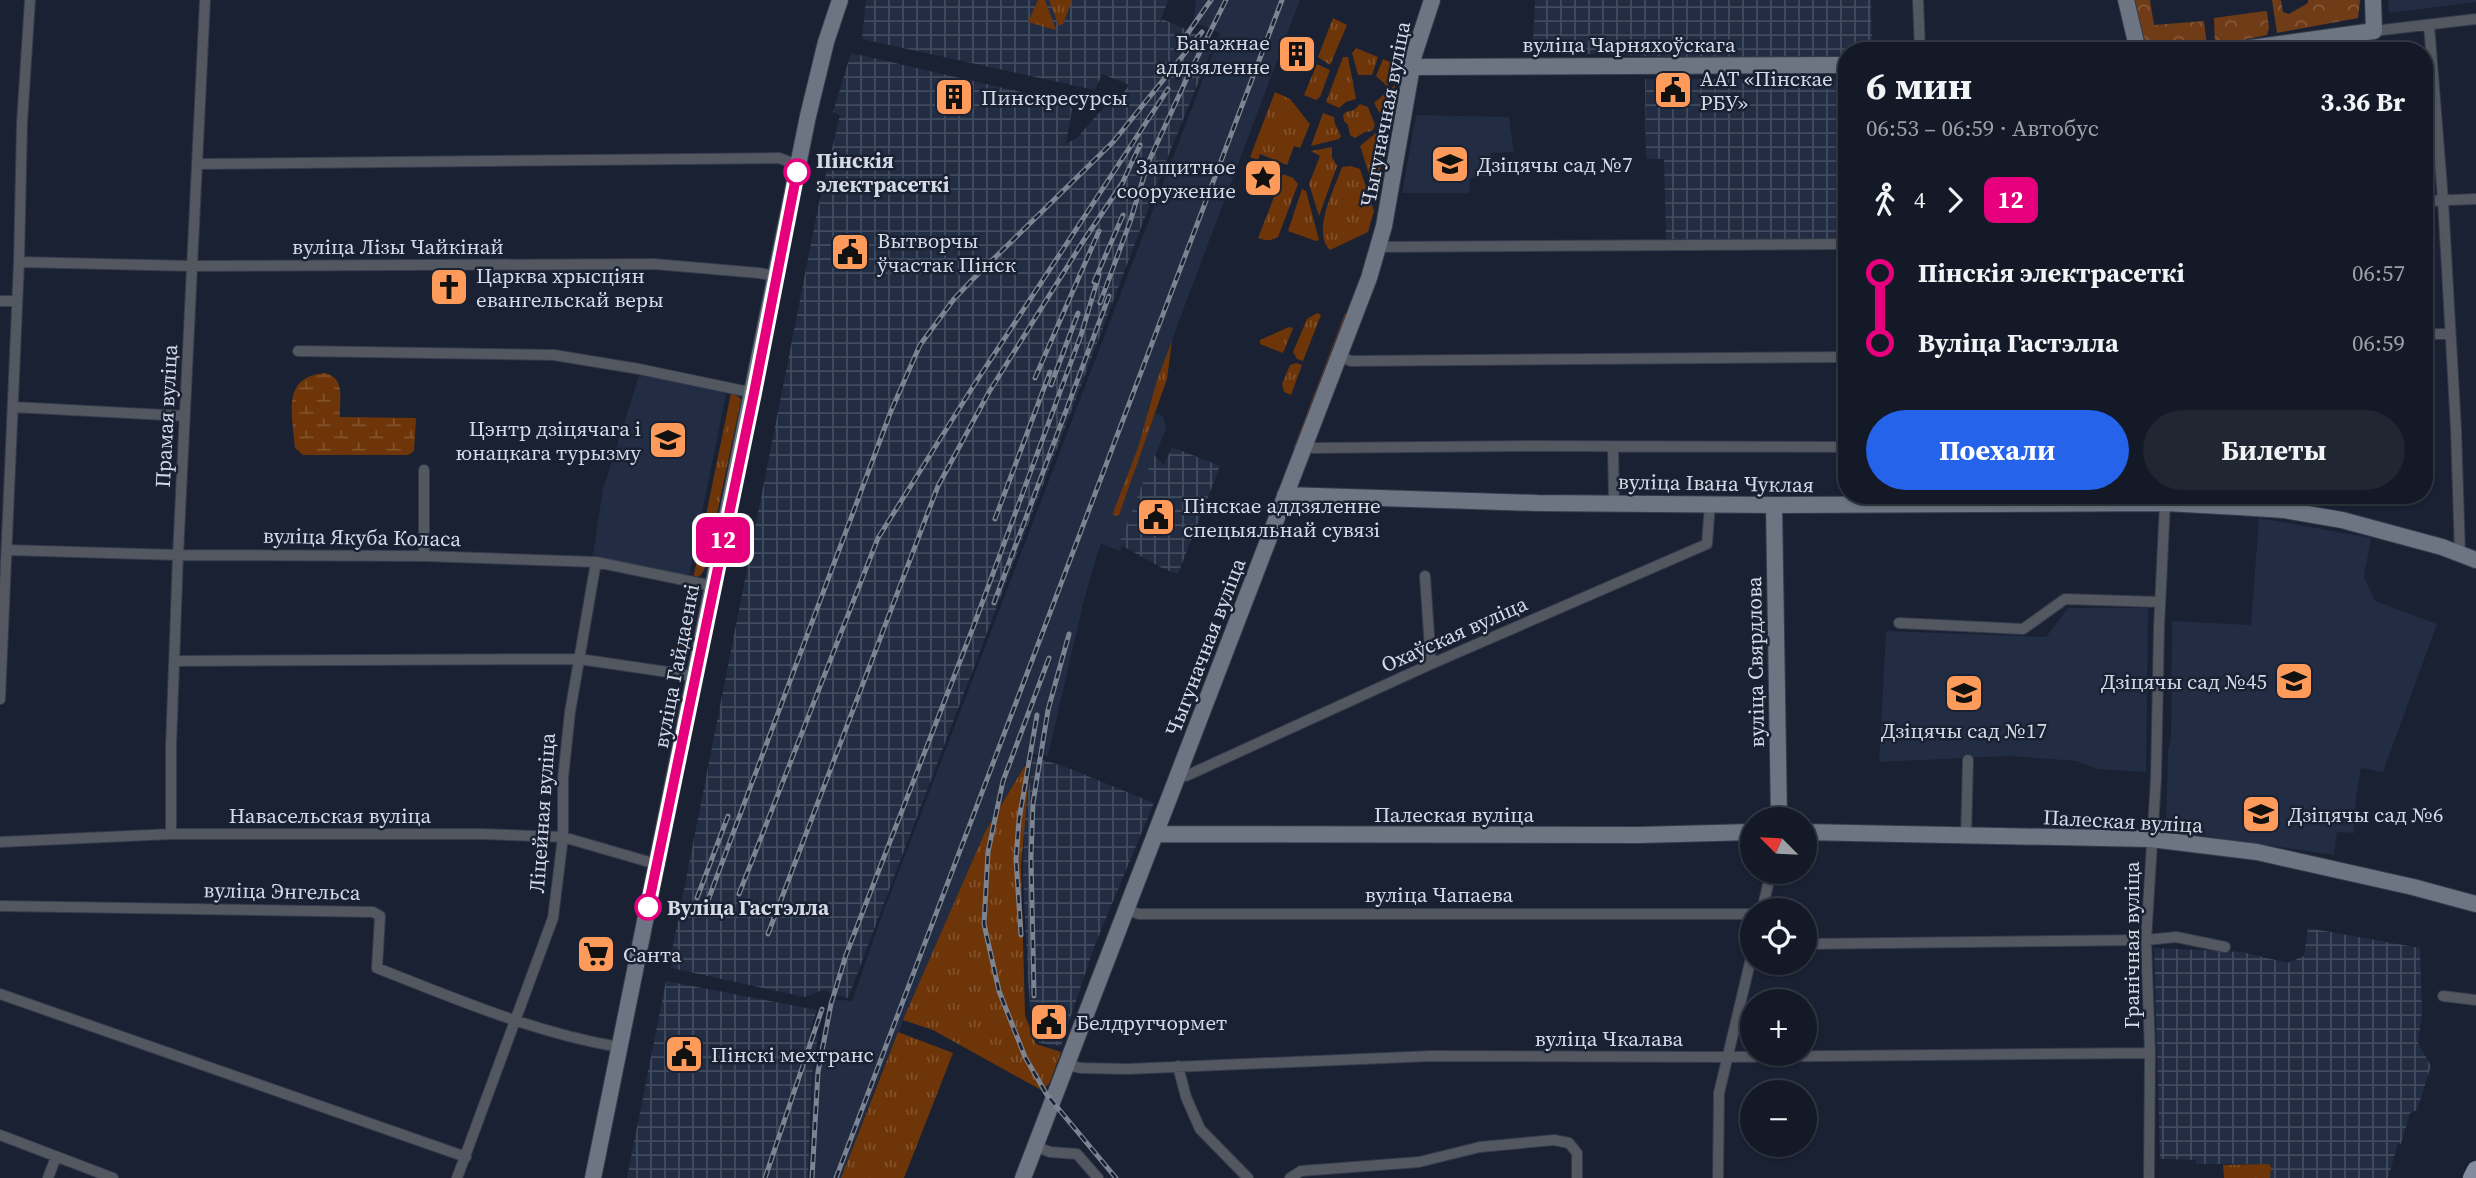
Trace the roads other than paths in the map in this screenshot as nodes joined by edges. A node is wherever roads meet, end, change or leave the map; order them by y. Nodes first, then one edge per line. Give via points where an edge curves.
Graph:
1 (30, 0) edge
2 (205, 0) edge
3 (840, 0) edge
4 (1432, 0) edge
5 (1919, 0) edge
6 (2126, 0) edge
7 (2373, 0) edge
8 (2476, 19) edge
9 (2429, 25) junction
10 (2374, 31) junction
11 (1920, 42) edge
12 (2136, 42) edge
13 (2294, 42) edge
14 (2430, 42) edge
15 (1838, 65) edge
16 (1413, 66) junction
17 (2433, 75) edge
18 (197, 164) junction
19 (798, 165) junction
20 (2476, 199) edge
21 (2443, 200) junction
22 (2433, 201) edge
23 (1838, 244) edge
24 (1378, 247) junction
25 (19, 262) junction
26 (192, 266) junction
27 (776, 276) junction
28 (0, 301) edge
29 (17, 301) junction
30 (2433, 334) edge
31 (2450, 334) junction
32 (298, 351) dead end
33 (1338, 356) junction
34 (1838, 357) edge
35 (754, 393) junction
36 (13, 407) junction
37 (185, 416) junction
38 (1305, 444) junction
39 (1838, 447) edge
40 (1613, 448) junction
41 (5, 465) edge
42 (424, 470) dead end
43 (1285, 495) junction
44 (1614, 502) junction
45 (1710, 504) junction
46 (1970, 504) edge
47 (2165, 504) edge
48 (2241, 504) edge
49 (1774, 505) junction
50 (7, 550) junction
51 (2459, 554) junction
52 (178, 555) junction
53 (424, 556) junction
54 (2476, 561) edge
55 (596, 562) junction
56 (1426, 576) dead end
57 (713, 586) junction
58 (2160, 602) junction
59 (1899, 623) dead end
60 (2, 627) edge
61 (579, 659) junction
62 (176, 662) junction
63 (1431, 664) junction
64 (695, 676) junction
65 (0, 699) edge
66 (1968, 760) dead end
67 (1179, 774) junction
68 (1779, 807) edge
69 (1740, 832) edge
70 (1817, 832) edge
71 (171, 834) junction
72 (1156, 834) junction
73 (564, 837) junction
74 (1966, 837) junction
75 (2151, 839) junction
76 (0, 842) edge
77 (656, 864) junction
78 (2476, 904) edge
79 (0, 906) edge
80 (1127, 910) junction
81 (1740, 914) edge
82 (2146, 940) junction
83 (1817, 944) edge
84 (2225, 947) dead end
85 (1747, 975) edge
86 (0, 994) edge
87 (2443, 996) dead end
88 (2476, 1000) edge
89 (514, 1021) junction
90 (619, 1047) junction
91 (2150, 1053) junction
92 (1726, 1057) junction
93 (1067, 1065) junction
94 (1178, 1066) junction
95 (0, 1135) edge
96 (1035, 1146) junction
97 (57, 1157) junction
98 (466, 1157) junction
99 (2476, 1170) edge
100 (48, 1178) edge
101 (113, 1178) edge
102 (457, 1178) edge
103 (593, 1178) edge
104 (1023, 1178) edge
105 (1098, 1178) edge
106 (1248, 1178) edge
107 (1290, 1178) edge
108 (1577, 1178) edge
109 (1718, 1178) edge
110 (2148, 1178) edge
111 (2472, 1178) edge

1 - 25 street
2 - 18 street, Прамая вуліца
3 - 19 street, вуліца Гайдаенкі
4 - 16 street, Чыгуначная вуліца
5 - 11 street
6 - 12 street
7 - 10 street
8 - 9 street
9 - 10 street
9 - 14 street
10 - 13 street
15 - 16 street, вуліца Чарняхоўскага
16 - 24 street, Чыгуначная вуліца
17 - 21 street
18 - 19 street via 779,158
18 - 26 street, Прамая вуліца
19 - 27 street, вуліца Гайдаенкі
20 - 21 street
21 - 22 street
21 - 31 street
23 - 24 street
24 - 33 street, Чыгуначная вуліца
25 - 26 street, вуліца Лізы Чайкінай
25 - 29 street
26 - 27 street, вуліца Лізы Чайкінай via 654,264
26 - 37 street, Прамая вуліца
27 - 35 street, вуліца Гайдаенкі
28 - 29 street
29 - 36 street
30 - 31 street
31 - 51 street
32 - 35 street via 554,355
33 - 34 street via 1351,361
33 - 38 street, Чыгуначная вуліца
35 - 57 street, вуліца Гайдаенкі
36 - 37 street
36 - 41 street
37 - 52 street, Прамая вуліца
38 - 40 street
38 - 43 street, Чыгуначная вуліца
39 - 40 street
40 - 44 street
41 - 50 street
42 - 53 street
43 - 44 street, вуліца Івана Чуклая
43 - 67 street, Чыгуначная вуліца
44 - 45 street, вуліца Івана Чуклая
45 - 49 street, вуліца Івана Чуклая
45 - 63 street, Охаўская вуліца via 1707,544
46 - 49 street, вуліца Івана Чуклая
47 - 58 street, Гранічная вуліца
48 - 51 street, вуліца Івана Чуклая via 2342,520
49 - 68 street, вуліца Свярдлова
50 - 52 street, вуліца Якуба Коласа
50 - 60 street
51 - 54 street, вуліца Івана Чуклая
52 - 53 street, вуліца Якуба Коласа
52 - 62 street, Прамая вуліца
53 - 55 street, вуліца Якуба Коласа
55 - 57 street, вуліца Якуба Коласа
55 - 61 street, Ліцейная вуліца
56 - 63 street
57 - 64 street, вуліца Гайдаенкі
58 - 59 street via 2065,599 2023,629
58 - 75 street, Гранічная вуліца
60 - 65 street
61 - 62 street
61 - 64 street
61 - 73 street, Ліцейная вуліца via 563,778
62 - 71 street, Прамая вуліца
63 - 67 street, Охаўская вуліца via 1186,776
64 - 77 street, вуліца Гайдаенкі
66 - 74 street
67 - 72 street, Чыгуначная вуліца
69 - 72 street, Палеская вуліца
70 - 74 street, Палеская вуліца
71 - 73 street, Навасельская вуліца
71 - 76 street, Навасельская вуліца
72 - 80 street, Чыгуначная вуліца
73 - 77 street, Навасельская вуліца
73 - 89 street, Ліцейная вуліца via 553,918
74 - 75 street, Палеская вуліца
75 - 78 street, Палеская вуліца via 2257,852
75 - 82 street, Гранічная вуліца
77 - 90 street, вуліца Гайдаенкі
79 - 89 street, вуліца Энгельса via 373,912 380,916 377,968
80 - 81 street, вуліца Чапаева via 1139,914
80 - 93 street, Чыгуначная вуліца
82 - 83 street
82 - 84 street via 2176,937
82 - 91 street, Гранічная вуліца
85 - 92 street
86 - 98 street
87 - 88 street
89 - 90 street, вуліца Энгельса
89 - 98 street, Ліцейная вуліца
90 - 103 street, вуліца Гайдаенкі
91 - 92 street, вуліца Чкалава
91 - 110 street, Гранічная вуліца
92 - 94 street, вуліца Чкалава via 1431,1056
92 - 109 street via 1719,1093
93 - 94 street, вуліца Чкалава
93 - 96 street, Чыгуначная вуліца
94 - 106 street via 1200,1129
95 - 97 street
96 - 104 street, Чыгуначная вуліца
96 - 105 street via 1077,1154
97 - 100 street
97 - 101 street
98 - 102 street, Ліцейная вуліца
99 - 111 main road
107 - 108 street via 1301,1171 1419,1162 1480,1147 1554,1140 1569,1143 1577,1153

